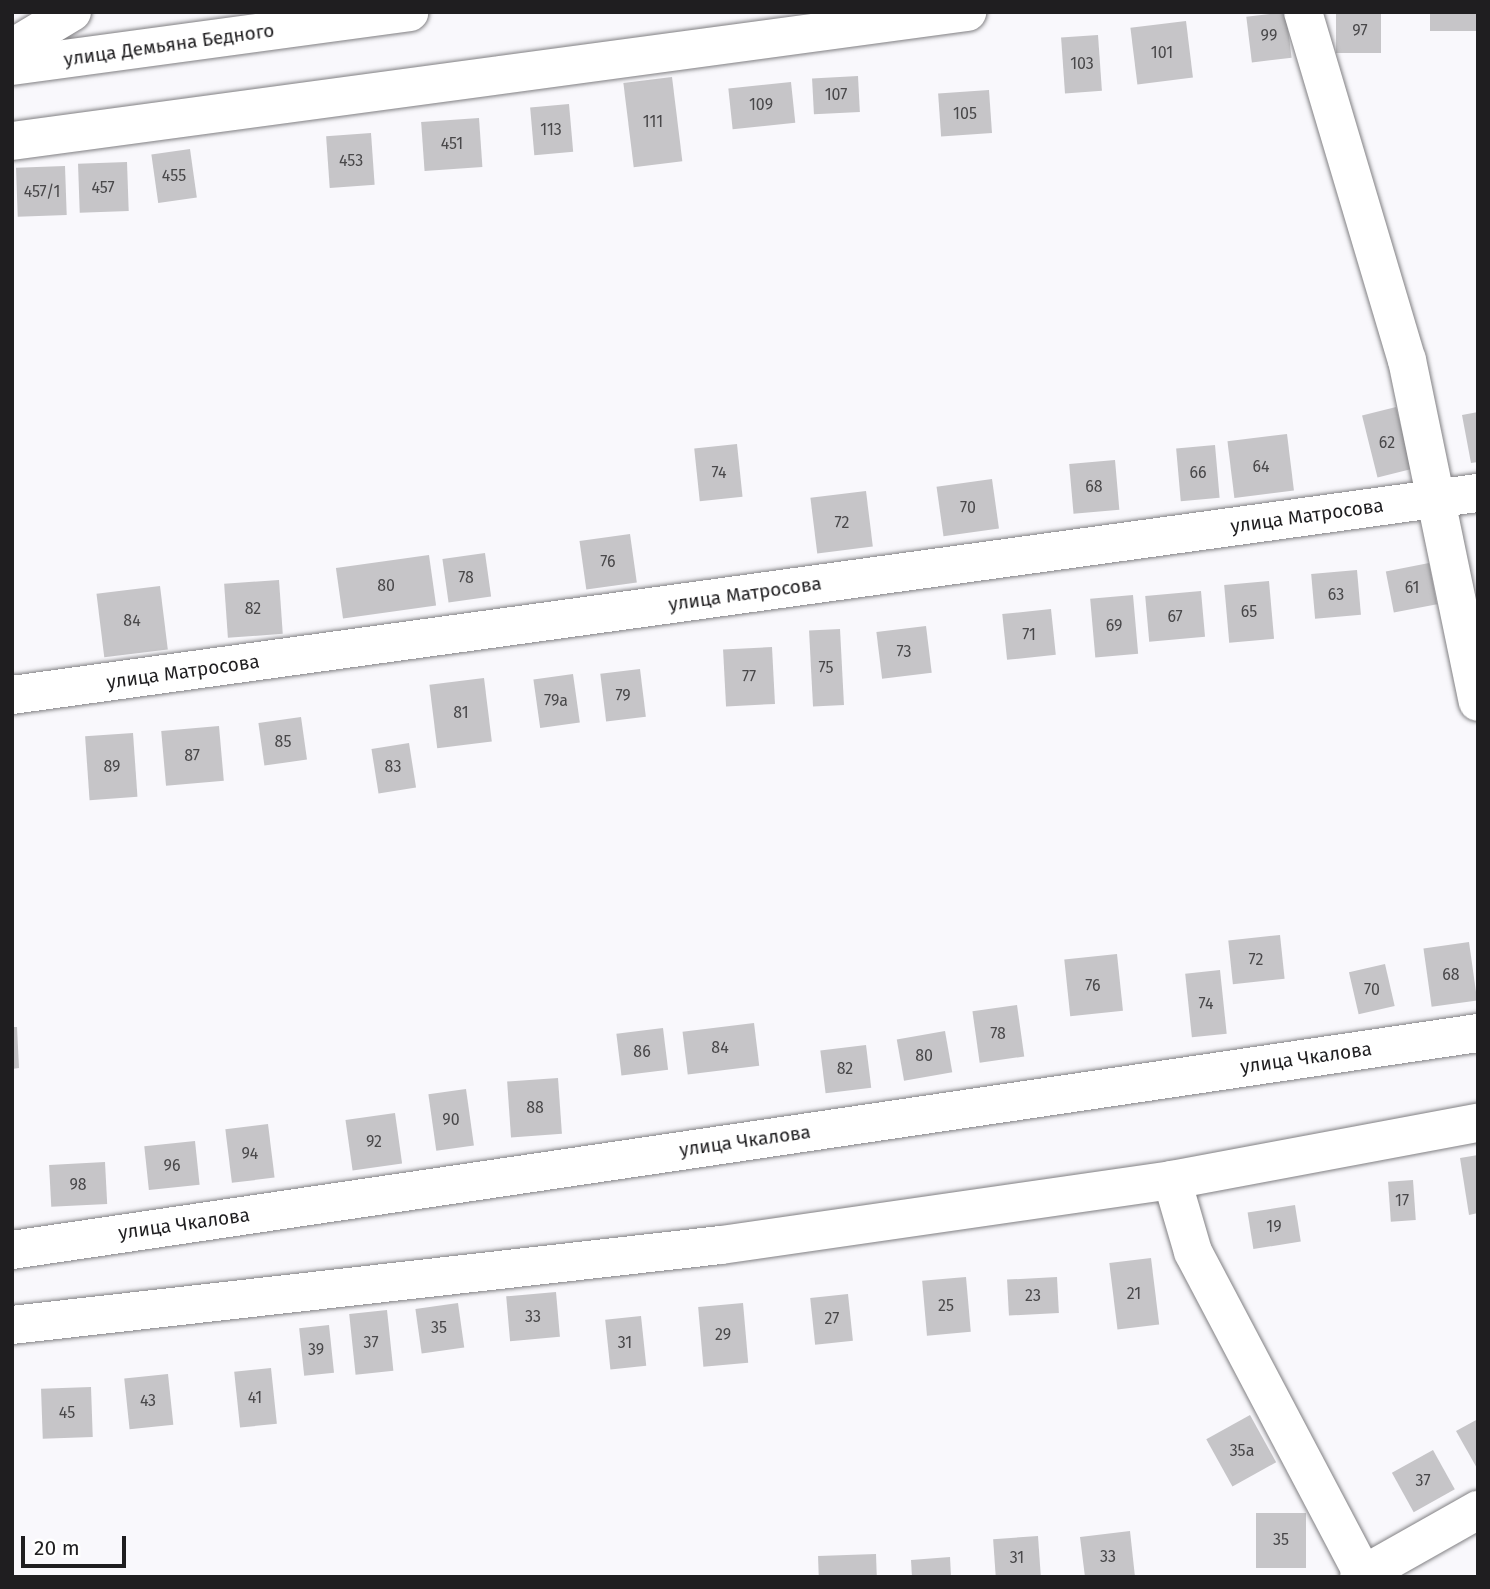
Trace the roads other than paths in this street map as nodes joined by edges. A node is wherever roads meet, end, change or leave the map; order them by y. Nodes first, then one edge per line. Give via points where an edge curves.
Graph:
1 (72, 12) edge
2 (409, 12) edge
3 (967, 12) edge
4 (1303, 12) edge
5 (12, 48) edge
6 (12, 66) edge
7 (12, 141) edge
8 (1478, 493) edge
9 (1435, 498) junction
10 (12, 695) edge
11 (1478, 702) edge
12 (1478, 1032) edge
13 (1478, 1123) edge
14 (1172, 1180) junction
15 (12, 1250) edge
16 (12, 1325) edge
17 (1478, 1510) edge
18 (1362, 1576) edge

1 - 5 street
2 - 6 street, улица Демьяна Бедного
3 - 7 street
4 - 9 street via 1407,360
8 - 9 street, улица Матросова
9 - 10 street, улица Матросова
9 - 11 street
12 - 15 street, улица Чкалова
13 - 14 street
14 - 16 street via 720,1245
14 - 18 street via 1193,1252
17 - 18 street

